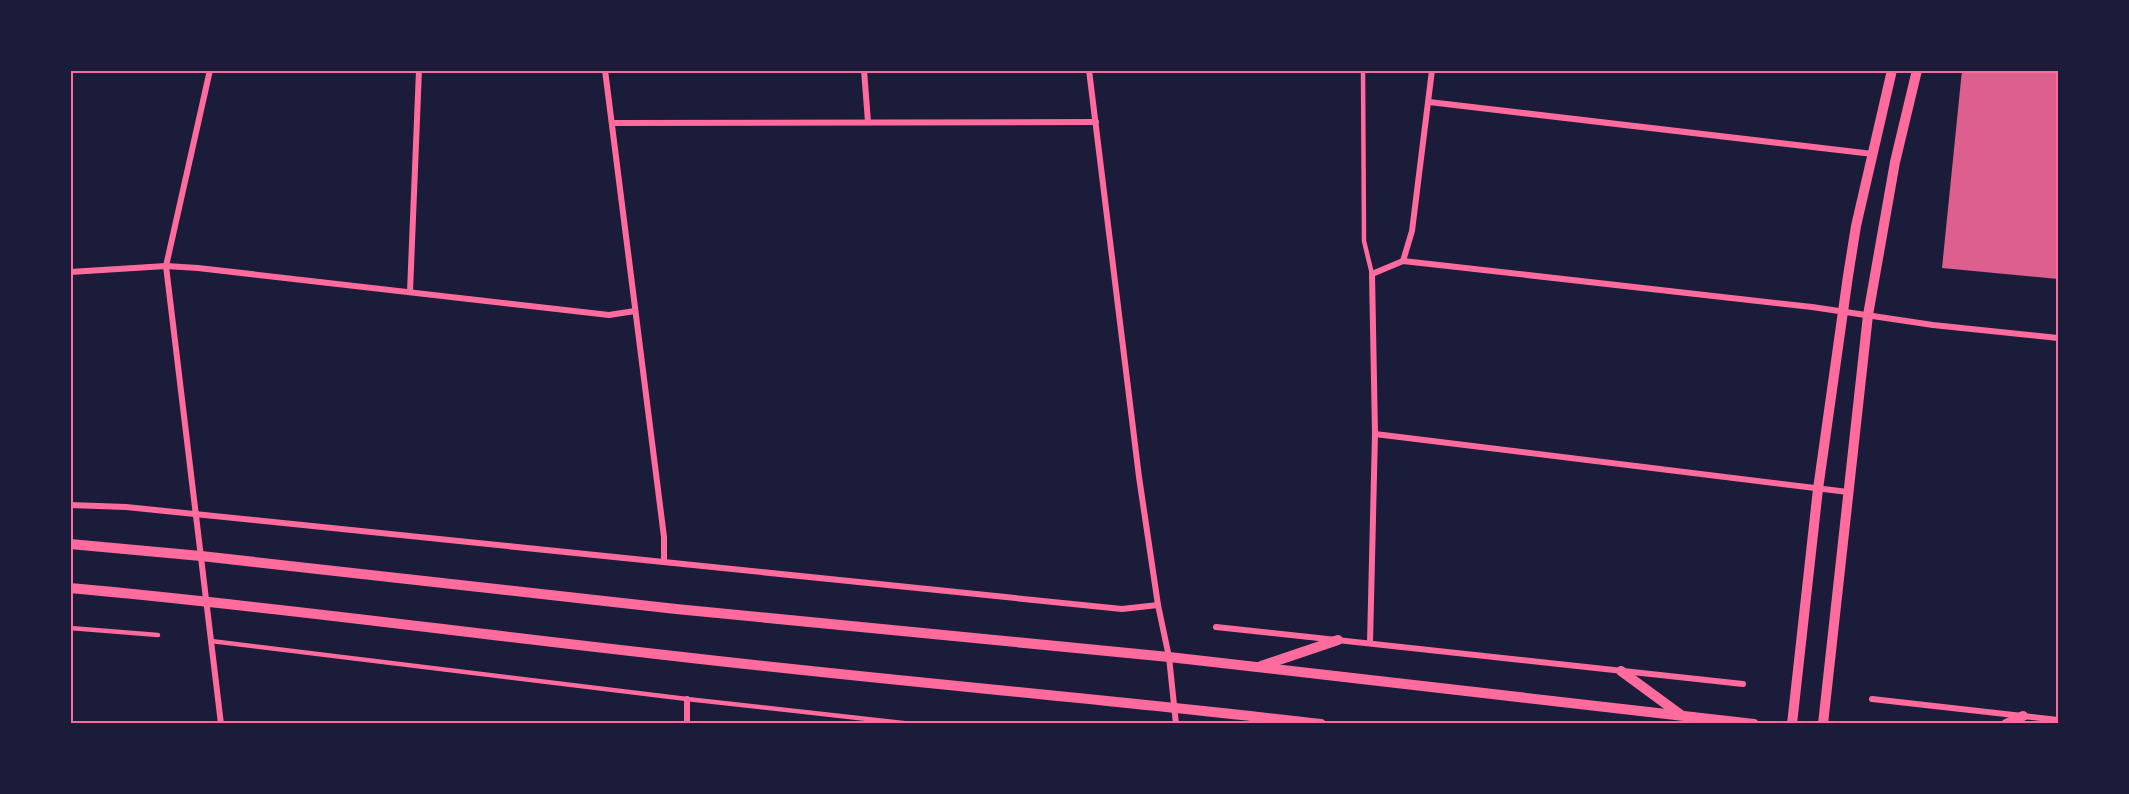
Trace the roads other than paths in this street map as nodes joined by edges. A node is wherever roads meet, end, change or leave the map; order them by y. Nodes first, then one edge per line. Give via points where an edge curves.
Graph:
1 (210, 70) edge
2 (419, 70) edge
3 (605, 70) edge
4 (864, 70) edge
5 (1089, 70) edge
6 (1363, 70) edge
7 (1432, 70) edge
8 (1892, 70) edge
9 (1917, 70) edge
10 (1429, 102) junction
11 (868, 122) junction
12 (1096, 122) junction
13 (612, 123) junction
14 (1873, 153) junction
15 (1403, 261) junction
16 (166, 266) junction
17 (70, 272) edge
18 (1372, 274) junction
19 (410, 292) junction
20 (1843, 311) junction
21 (635, 312) junction
22 (1868, 315) junction
23 (2058, 338) edge
24 (1375, 434) junction
25 (1818, 489) junction
26 (1848, 492) junction
27 (70, 505) edge
28 (196, 515) junction
29 (70, 544) edge
30 (201, 556) junction
31 (664, 562) junction
32 (70, 588) edge
33 (208, 601) junction
34 (1158, 605) junction
35 (1216, 627) dead end
36 (70, 628) edge
37 (158, 635) dead end
38 (1338, 640) junction
39 (212, 641) junction
40 (1370, 643) junction
41 (1168, 657) junction
42 (1258, 667) junction
43 (1621, 671) junction
44 (1743, 684) dead end
45 (687, 699) junction
46 (1872, 699) dead end
47 (1174, 707) junction
48 (1682, 715) junction
49 (2023, 716) junction
50 (2058, 720) edge
51 (221, 723) edge
52 (687, 723) edge
53 (912, 723) edge
54 (1176, 723) edge
55 (1321, 723) edge
56 (1754, 723) edge
57 (1792, 723) edge
58 (1823, 723) edge
59 (2006, 723) edge

1 - 16 street
2 - 19 street
3 - 13 street
4 - 11 street
5 - 12 street
6 - 18 lane via 1364,242
7 - 10 street
8 - 14 street
9 - 22 street via 1895,162
10 - 14 street
10 - 15 street via 1412,231
11 - 12 street
11 - 13 street
12 - 34 street via 1138,477
13 - 21 street
14 - 20 street via 1856,226
15 - 18 street
15 - 20 street
16 - 17 street
16 - 19 street
16 - 28 street
18 - 24 street
19 - 21 street via 609,315
20 - 22 street
20 - 25 street
21 - 31 street
22 - 23 street
22 - 26 street
24 - 25 street
24 - 40 street
25 - 26 street
25 - 57 street
26 - 58 street
27 - 28 street via 104,504
28 - 30 street
28 - 31 street
29 - 30 street
30 - 33 street
30 - 41 street via 676,609
31 - 34 street via 1122,609
32 - 33 street
33 - 39 street
33 - 47 street via 676,657
34 - 41 street
35 - 38 street
36 - 37 lane
38 - 40 street
38 - 42 street
39 - 45 lane
39 - 51 street
40 - 43 street
41 - 42 street
41 - 47 street
42 - 48 street
43 - 44 street
43 - 48 street
45 - 52 street
45 - 53 lane
46 - 49 street
47 - 54 street
47 - 55 street
48 - 56 street
49 - 50 street
49 - 59 street

